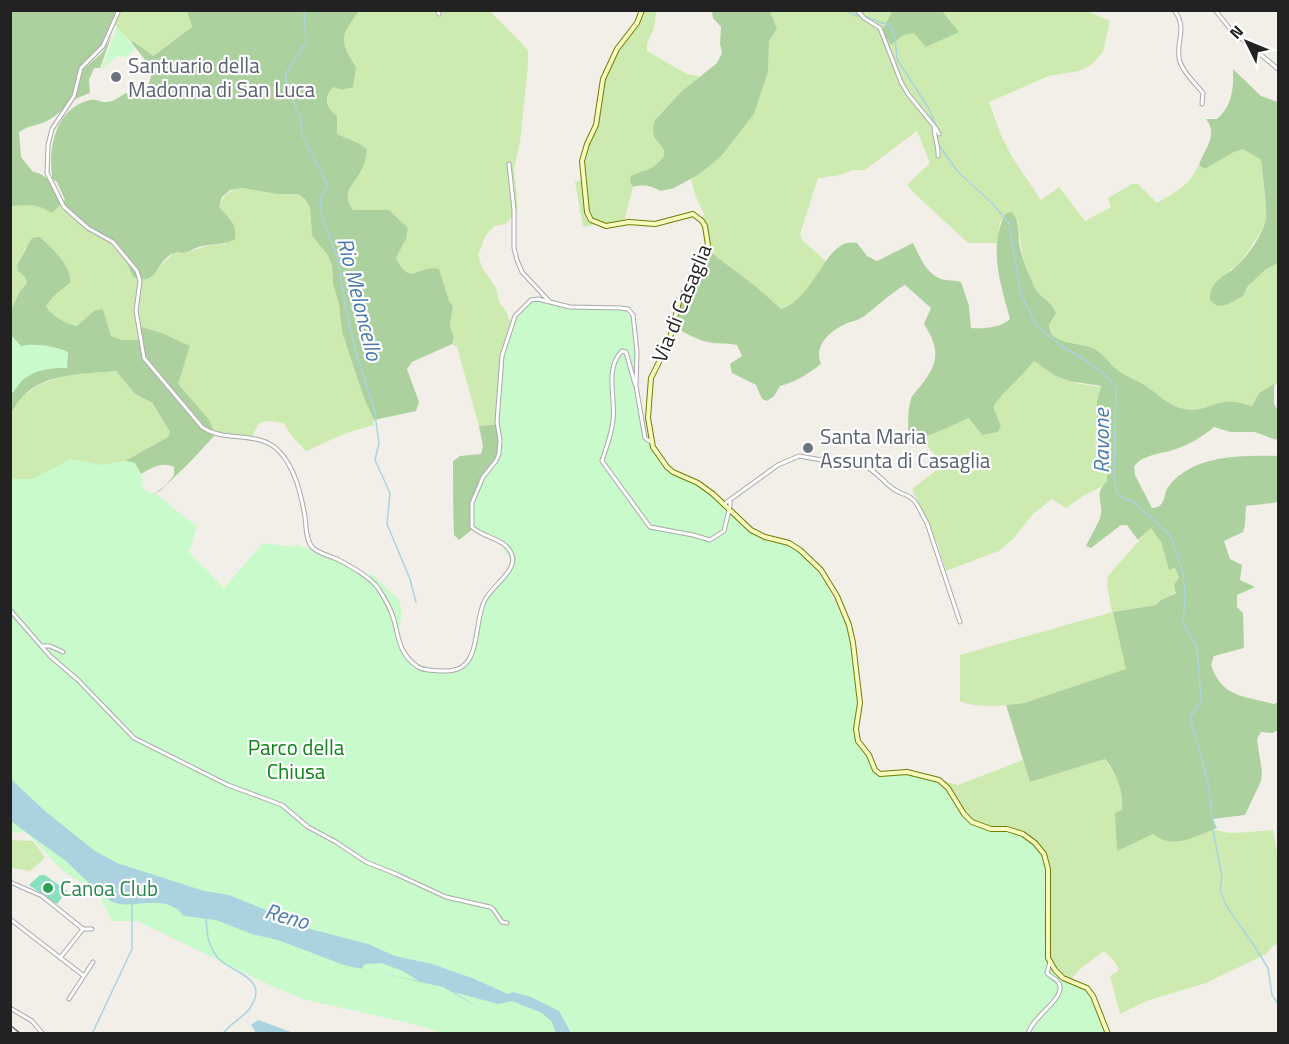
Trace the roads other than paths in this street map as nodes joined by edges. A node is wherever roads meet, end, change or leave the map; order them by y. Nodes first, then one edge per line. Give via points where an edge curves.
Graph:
1 (119, 10) edge
2 (642, 10) edge
3 (857, 10) edge
4 (1174, 10) edge
5 (1215, 10) edge
6 (1278, 69) edge
7 (1202, 104) dead end
8 (934, 126) junction
9 (939, 134) dead end
10 (938, 156) dead end
11 (509, 164) dead end
12 (551, 303) junction
13 (636, 386) junction
14 (651, 442) junction
15 (716, 498) junction
16 (730, 501) junction
17 (723, 505) junction
18 (729, 509) junction
19 (10, 610) edge
20 (960, 622) dead end
21 (42, 646) junction
22 (63, 652) dead end
23 (10, 882) edge
24 (10, 919) edge
25 (507, 923) dead end
26 (83, 929) junction
27 (92, 929) dead end
28 (60, 958) junction
29 (93, 962) dead end
30 (1050, 962) junction
31 (84, 976) junction
32 (69, 999) dead end
33 (10, 1008) edge
34 (43, 1034) edge
35 (1028, 1034) edge
36 (1108, 1034) edge

1 - 12 street via 103,46 81,68 74,96 52,129 47,172 60,203 88,228 116,244 139,276 136,311 147,363 202,427 227,437 266,441 281,454 294,476 314,548 376,586 392,615 401,648 418,667 454,671 468,662 483,602 513,562 506,547 472,527 472,503 500,454 496,422 502,356 515,316 531,300
2 - 14 street, Via di Casaglia via 603,79 596,125 582,161 587,213 595,222 606,226 629,222 655,224 693,214 702,221 707,234 708,245 679,302 669,342 651,378
3 - 8 street via 880,28 901,82
4 - 7 street via 1182,27 1179,60 1188,78 1203,93
5 - 6 street via 1231,30
8 - 9 street
8 - 10 street
11 - 12 street via 513,248 522,272
12 - 13 street via 631,312 637,352
13 - 14 street via 645,438
13 - 18 street via 626,352 622,351 612,376 613,420 602,461 645,521 652,527 710,540 724,531
14 - 15 street, Via di Casaglia via 667,467 698,483
15 - 16 street
15 - 17 street, Via di Casaglia
16 - 17 street
16 - 18 street
16 - 20 street via 778,465 799,456 868,468 917,504
17 - 18 street, Via di Casaglia
18 - 30 street, Via di Casaglia via 751,530 800,550 821,570 837,596 854,643 860,704 858,741 875,770 880,774 907,772 939,780 972,822 1023,834 1044,854 1048,869
19 - 21 street
21 - 22 street
21 - 25 street via 134,738 228,785 285,806 308,827 366,862 446,897 490,907
23 - 26 street via 42,896
24 - 28 street
26 - 27 street
26 - 28 street
28 - 31 street
29 - 31 street
30 - 35 street via 1047,973 1059,983 1059,995 1037,1017
30 - 36 street via 1063,978 1087,988
31 - 32 street
33 - 34 street

